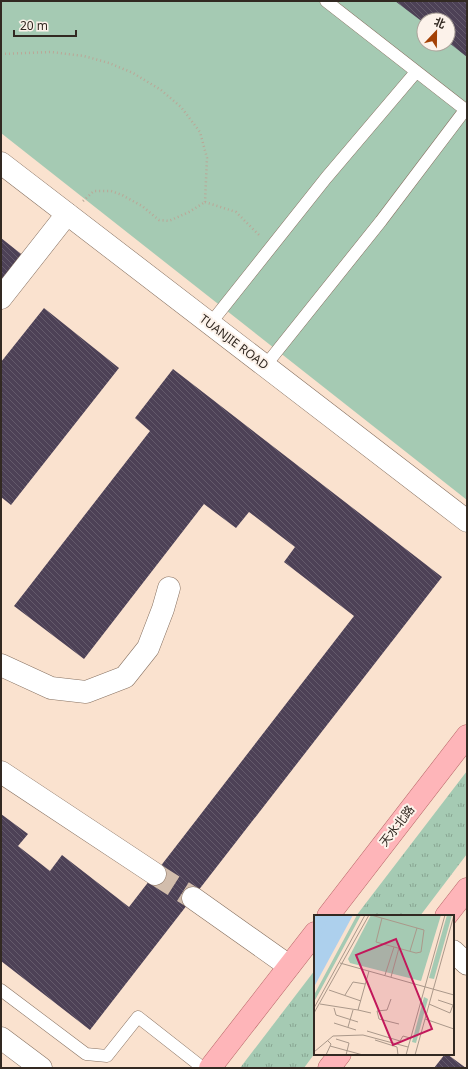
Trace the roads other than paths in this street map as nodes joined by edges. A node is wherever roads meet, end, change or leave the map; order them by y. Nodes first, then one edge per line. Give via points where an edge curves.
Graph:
1 (326, 1) edge
2 (416, 72) junction
3 (466, 111) edge
4 (1, 163) edge
5 (68, 214) junction
6 (1, 298) edge
7 (210, 324) junction
8 (265, 366) junction
9 (467, 521) edge
10 (169, 588) dead end
11 (1, 665) edge
12 (467, 736) edge
13 (1, 772) edge
14 (155, 874) tunnel mouth
15 (467, 889) edge
16 (193, 898) tunnel mouth
17 (329, 915) edge
18 (447, 915) edge
19 (314, 934) edge
20 (454, 953) edge
21 (467, 964) edge
22 (289, 966) junction
23 (1, 990) edge
24 (1, 1038) edge
25 (339, 1055) edge
26 (41, 1068) edge
27 (203, 1068) edge
28 (210, 1068) edge
29 (329, 1068) edge

1 - 2 lane
2 - 3 lane
2 - 7 lane via 326,178
3 - 8 lane
4 - 5 street, TUANJIE ROAD
5 - 6 street
5 - 7 street, TUANJIE ROAD
7 - 8 street, TUANJIE ROAD
8 - 9 street, TUANJIE ROAD
10 - 11 street via 148,648 125,677 86,692 51,688
12 - 17 main road, 天水北路
13 - 14 street
15 - 18 main road
16 - 22 street
19 - 22 main road
20 - 21 street
22 - 28 main road
23 - 27 lane via 86,1054 107,1056 138,1017
24 - 26 street
25 - 29 main road

